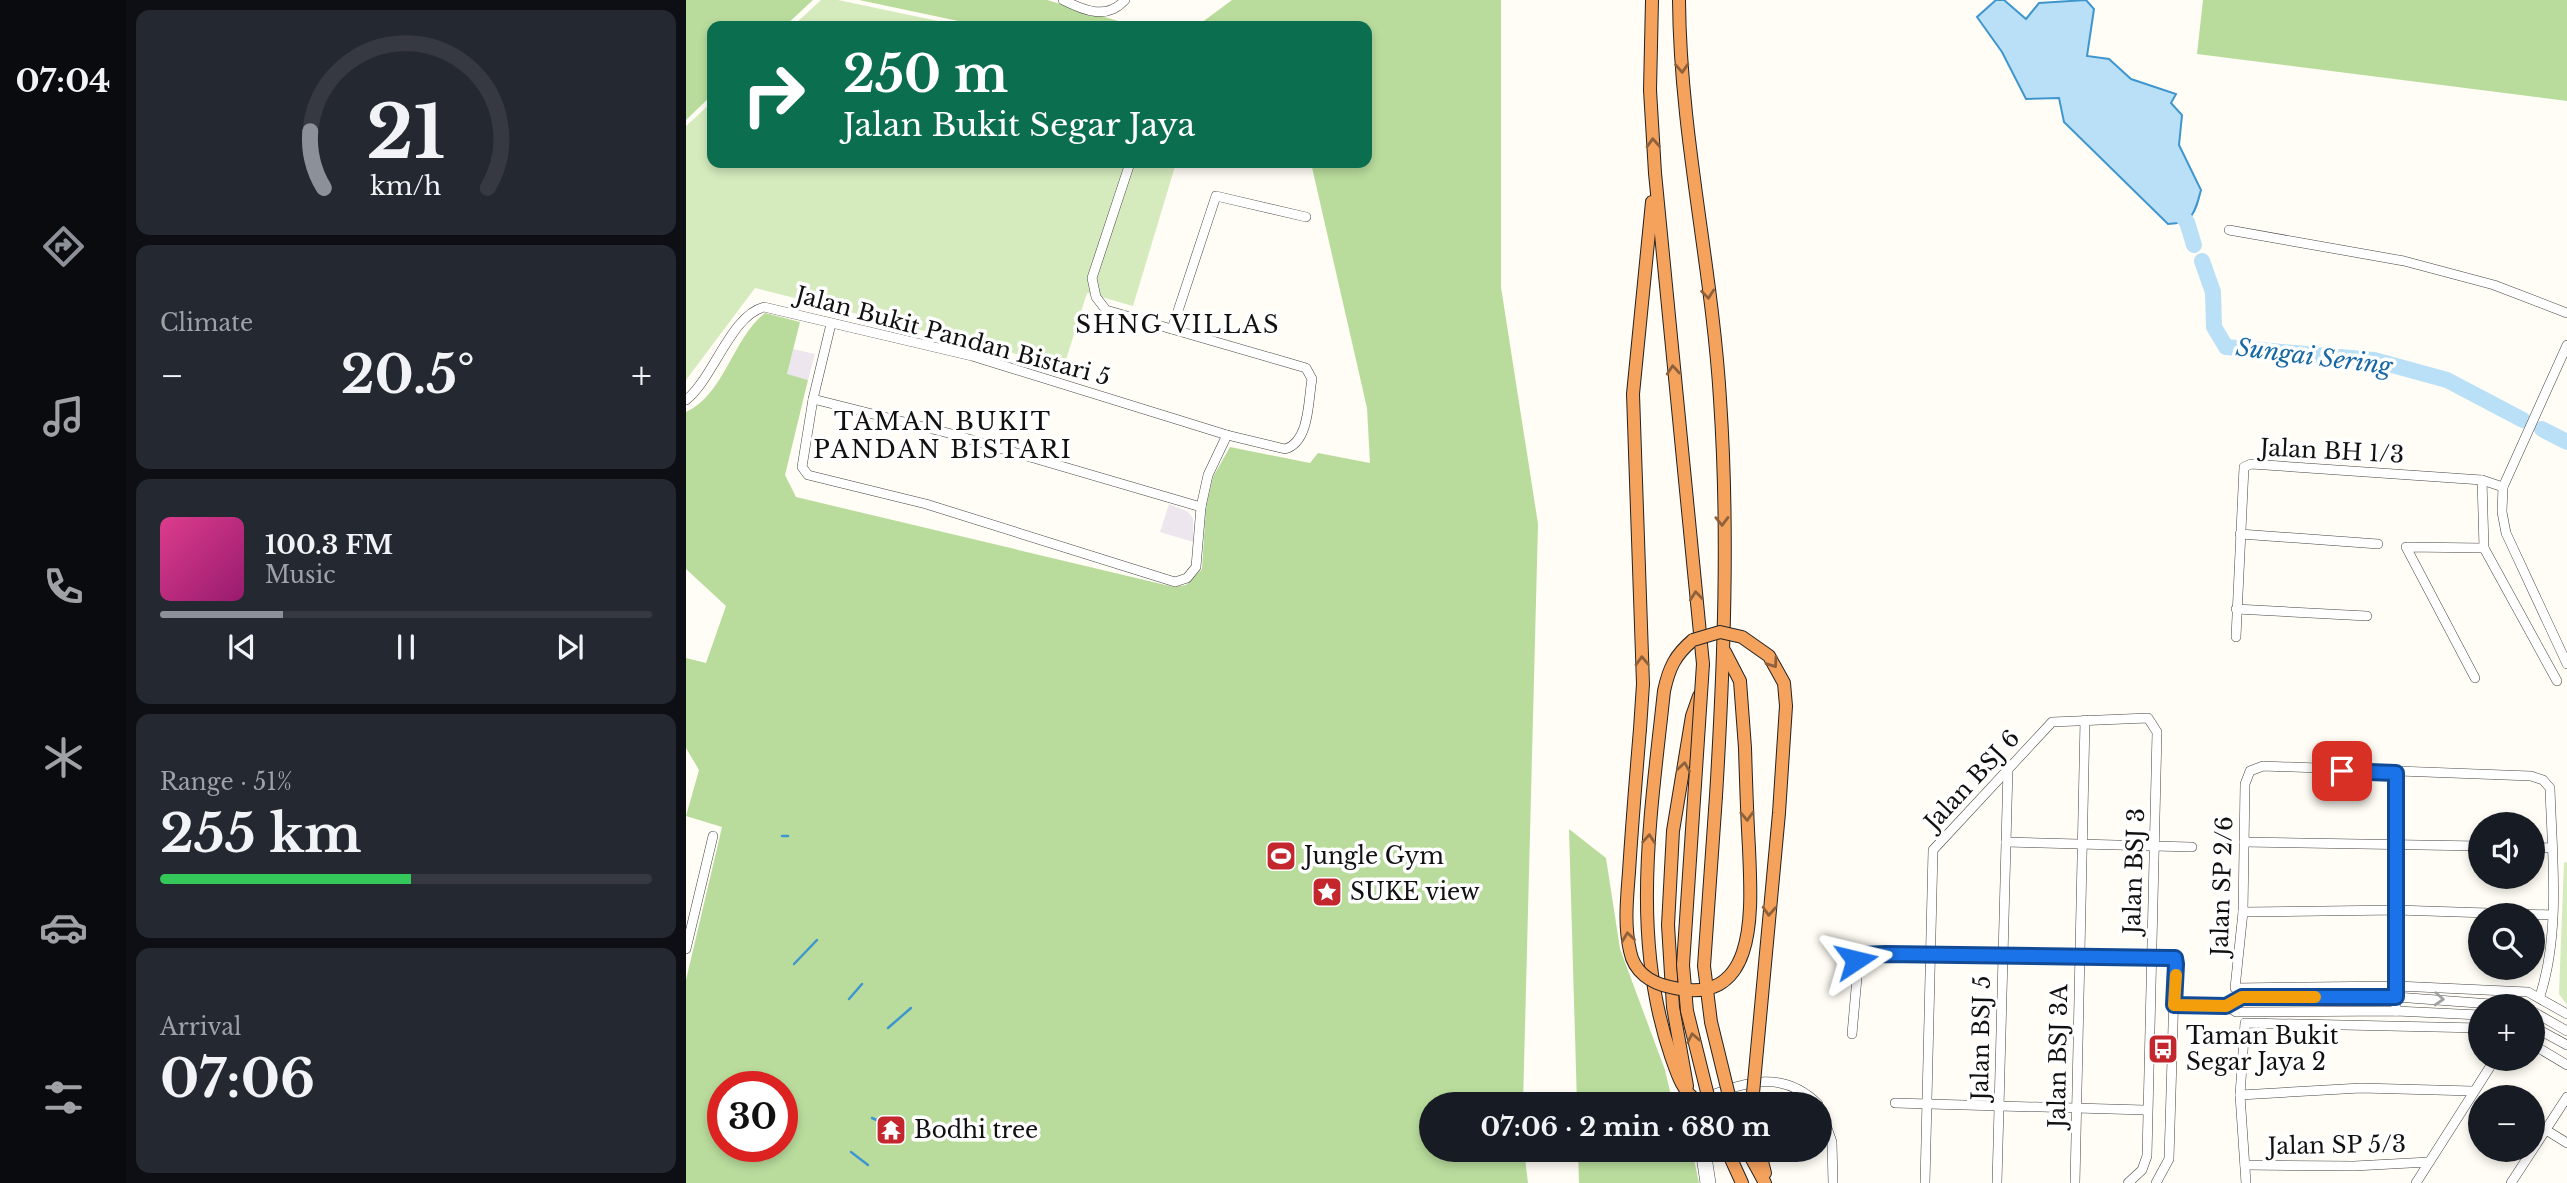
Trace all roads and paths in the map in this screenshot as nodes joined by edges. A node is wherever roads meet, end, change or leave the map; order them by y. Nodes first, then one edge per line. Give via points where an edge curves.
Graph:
1 (1063, 0) edge
2 (1125, 0) edge
3 (1652, 0) edge
4 (1679, 0) edge
5 (1128, 168) edge
6 (1655, 173) junction
7 (1306, 217) dead end
8 (2229, 230) dead end
9 (2567, 313) edge
10 (831, 324) junction
11 (1172, 329) junction
12 (2567, 345) edge
13 (813, 399) junction
14 (686, 400) edge
15 (1227, 435) junction
16 (2482, 480) junction
17 (2503, 487) junction
18 (1200, 507) junction
19 (2240, 534) junction
20 (2378, 544) dead end
21 (2484, 548) junction
22 (2236, 609) junction
23 (2367, 616) dead end
24 (2236, 637) dead end
25 (1725, 652) junction
26 (2567, 664) edge
27 (2475, 678) dead end
28 (2557, 681) dead end
29 (1703, 686) junction
30 (2085, 720) junction
31 (2154, 723) joint
32 (2008, 768) junction
33 (2396, 773) junction
34 (713, 836) dead end
35 (2006, 842) junction
36 (2244, 842) junction
37 (2082, 844) junction
38 (2396, 844) junction
39 (2154, 846) junction
40 (2468, 846) edge
41 (2192, 847) dead end
42 (2545, 848) edge
43 (2551, 848) junction
44 (2396, 909) junction
45 (2243, 912) junction
46 (2552, 915) junction
47 (686, 948) edge
48 (1930, 954) junction
49 (2003, 955) junction
50 (2080, 956) junction
51 (2150, 958) junction
52 (2397, 986) junction
53 (2534, 994) edge
54 (2541, 994) edge
55 (2396, 997) junction
56 (2545, 999) edge
57 (2468, 1002) edge
58 (2174, 1005) junction
59 (2226, 1006) junction
60 (2396, 1011) junction
61 (2468, 1014) edge
62 (2567, 1014) edge
63 (2545, 1018) edge
64 (2468, 1028) edge
65 (2567, 1031) edge
66 (2545, 1033) edge
67 (1852, 1034) dead end
68 (2567, 1045) edge
69 (2545, 1052) edge
70 (2567, 1065) edge
71 (1686, 1089) junction
72 (2468, 1091) edge
73 (1687, 1092) edge
74 (1699, 1092) edge
75 (1727, 1092) edge
76 (1728, 1092) edge
77 (1753, 1092) edge
78 (1802, 1092) edge
79 (2240, 1095) junction
80 (2567, 1097) edge
81 (2468, 1099) edge
82 (1895, 1103) dead end
83 (1927, 1104) junction
84 (1999, 1105) junction
85 (2077, 1110) junction
86 (2145, 1110) junction
87 (2546, 1130) junction
88 (1832, 1142) edge
89 (2567, 1143) edge
90 (1702, 1162) edge
91 (1708, 1162) edge
92 (1732, 1162) edge
93 (1754, 1162) edge
94 (1762, 1162) edge
95 (2429, 1162) junction
96 (2245, 1165) junction
97 (1705, 1183) edge
98 (1711, 1183) edge
99 (1742, 1183) edge
100 (1767, 1183) edge
101 (1833, 1183) edge
102 (1925, 1183) edge
103 (1997, 1183) edge
104 (2075, 1183) edge
105 (2128, 1183) edge
106 (2157, 1183) edge
107 (2246, 1183) edge
108 (2416, 1183) edge
109 (2511, 1183) edge

1 - 2 street via 1103,13 1111,13
6 -> 3 highway via 1650,90
4 -> 25 highway via 1682,77 1720,399
5 - 11 street via 1092,278 1096,298 1106,310
25 -> 6 highway, bridge via 1740,681 1744,704 1751,921 1744,956 1729,976 1711,989 1693,990 1656,984 1641,974 1630,954 1626,922 1643,684 1633,394
29 -> 6 highway, bridge
7 - 11 street via 1216,196
8 - 9 street via 2404,261 2494,285
10 - 13 street
10 - 14 street, Jalan Bukit Pandan Bistari 5 via 759,308 743,322
10 - 15 street, Jalan Bukit Pandan Bistari 5 via 1022,370
11 - 15 street, Jalan Bukit Pandan Bistari 5 via 1306,368 1312,379 1303,432 1291,447
12 - 17 street
13 - 18 street via 948,433
13 - 18 street via 802,467 808,475 926,505 1175,582 1187,578 1196,567
15 - 18 street via 1208,475
16 - 17 street, Jalan BH 1/3
16 - 19 street, Jalan BH 1/3 via 2251,464 2241,474
16 - 21 street
17 - 26 street via 2506,533
19 - 20 street
19 - 22 street, Jalan BH 1/3
21 - 27 street via 2406,547
21 - 28 street
22 - 23 street
22 - 24 street, Jalan BH 1/3
25 - 76 highway, bridge via 1704,966 1713,1035
71 -> 29 highway, bridge via 1688,1076 1669,969 1669,878 1692,716
74 -> 29 highway, bridge via 1684,965
30 - 31 street, Jalan BSJ 6 via 2148,718
30 - 32 street, Jalan BSJ 6 via 2052,722
30 - 37 street, Jalan BSJ 3A
31 - 39 street, Jalan BSJ 3
32 - 35 street, Jalan BSJ 5
32 - 48 street, Jalan BSJ 6 via 1933,850
33 - 36 street, Jalan SP 2/6 via 2263,766 2250,771 2245,784
33 - 38 street
33 - 43 street via 2543,780 2550,788
34 - 47 street
35 - 37 street
35 - 49 street, Jalan BSJ 5
36 - 38 street
36 - 45 street, Jalan SP 2/6
37 - 39 street
37 - 50 street, Jalan BSJ 3A
38 - 40 street
38 - 44 street
39 - 41 street
39 - 51 street, Jalan BSJ 3
42 - 43 street
43 - 46 street
44 - 45 street
44 - 46 street
44 - 52 street
45 - 52 street, Jalan SP 2/6 via 2235,988
46 - 54 street
48 - 49 street
48 - 67 street via 1859,955
48 - 83 street, Jalan BSJ 6
49 - 50 street
49 - 84 street, Jalan BSJ 5
50 - 51 street
50 - 85 street, Jalan BSJ 3A
51 - 58 street via 2175,958
51 - 86 street, Jalan BSJ 3
52 - 53 street
52 - 55 street
55 -> 57 street
55 - 59 street via 2242,997
55 - 60 street
56 - 62 street
58 - 59 street
58 - 106 street via 2169,1158
59 - 60 street via 2235,1012
60 - 61 street
63 - 65 street
64 - 79 street via 2248,1021 2243,1025
66 - 68 street
69 - 70 street
71 - 73 highway
71 -> 77 highway, bridge via 1657,1013 1648,960 1645,903 1650,824 1669,669 1693,640 1720,632 1742,637 1769,656 1784,683 1786,706
72 - 79 street via 2361,1088
75 - 78 street via 1756,1080
79 - 96 street
80 - 87 street
81 - 95 street
82 - 83 street
83 - 84 street
83 - 102 street, Jalan BSJ 6
84 - 85 street
84 - 103 street, Jalan BSJ 5
85 - 86 street
85 - 104 street, Jalan BSJ 3A
86 - 105 street, Jalan BSJ 3 via 2147,1157 2142,1170
87 - 89 street
87 - 109 street
88 - 101 street
90 - 97 street
91 - 98 street
92 - 99 highway
93 - 100 highway
94 - 100 highway
95 - 96 street, Jalan SP 5/3
95 - 108 street
96 - 107 street

